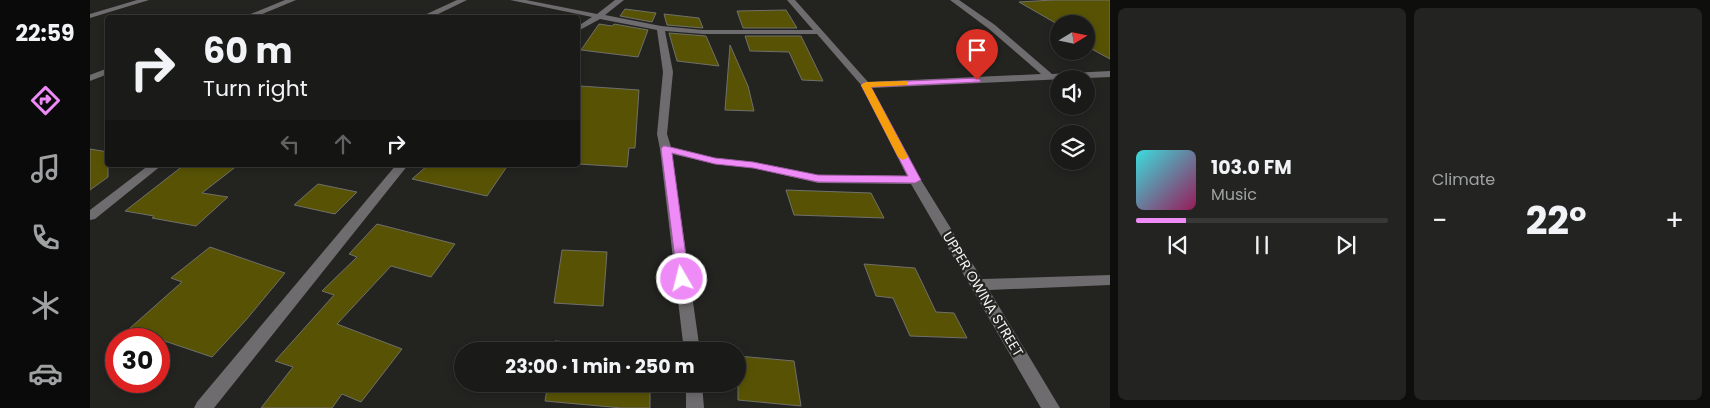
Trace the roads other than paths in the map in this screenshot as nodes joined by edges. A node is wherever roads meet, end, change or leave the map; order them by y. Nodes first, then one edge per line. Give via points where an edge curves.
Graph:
1 (145, 0) edge
2 (292, 0) edge
3 (463, 0) edge
4 (514, 0) edge
5 (620, 0) edge
6 (792, 0) edge
7 (954, 0) edge
8 (253, 15) edge
9 (429, 15) edge
10 (90, 16) edge
11 (599, 16) junction
12 (580, 28) edge
13 (661, 28) junction
14 (821, 32) junction
15 (105, 72) edge
16 (1110, 74) edge
17 (1095, 75) edge
18 (1050, 77) edge
19 (90, 78) edge
20 (1050, 78) edge
21 (866, 85) junction
22 (666, 149) junction
23 (153, 167) edge
24 (400, 167) edge
25 (915, 180) junction
26 (90, 216) edge
27 (1110, 280) edge
28 (978, 285) junction
29 (691, 342) edge
30 (694, 392) edge
31 (203, 408) edge
32 (695, 408) edge
33 (1051, 408) edge

1 - 10 street
2 - 8 street
3 - 9 street
4 - 11 street
5 - 11 street
6 - 14 street, UPPER OWINA STREET
7 - 18 street via 992,27
11 - 12 street
11 - 13 street
13 - 14 street via 703,32
13 - 22 street via 668,72 662,134
14 - 21 street, UPPER OWINA STREET
15 - 19 street
16 - 17 street
20 - 21 street
21 - 25 street, UPPER OWINA STREET
22 - 25 street via 818,179
22 - 29 street
23 - 26 street
24 - 31 street
25 - 28 street, UPPER OWINA STREET
27 - 28 street
28 - 33 street, UPPER OWINA STREET
30 - 32 street

